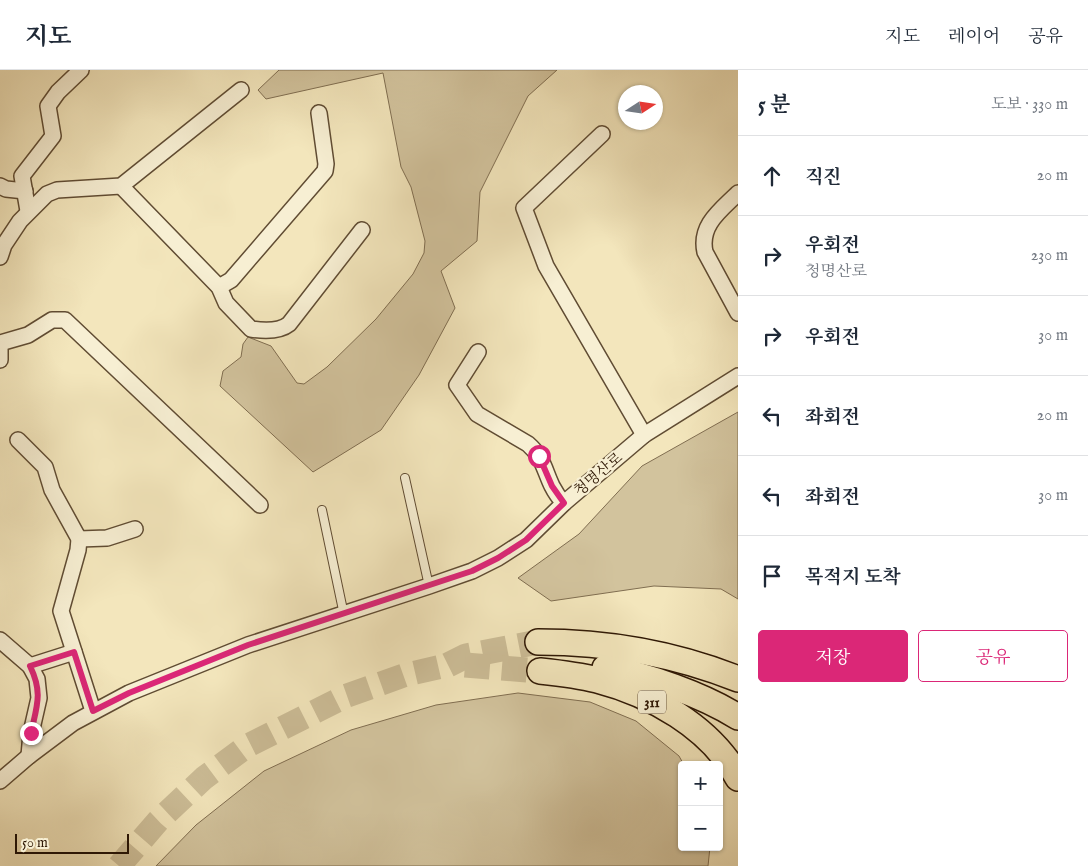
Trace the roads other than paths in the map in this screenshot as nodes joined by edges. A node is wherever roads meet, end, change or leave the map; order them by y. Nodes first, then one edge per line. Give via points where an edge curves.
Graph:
1 (81, 70) edge
2 (241, 90) dead end
3 (319, 112) dead end
4 (602, 134) dead end
5 (0, 186) edge
6 (121, 186) junction
7 (25, 191) junction
8 (738, 193) edge
9 (28, 211) junction
10 (362, 230) dead end
11 (0, 257) edge
12 (219, 287) junction
13 (738, 313) edge
14 (0, 344) edge
15 (478, 352) dead end
16 (0, 360) edge
17 (738, 376) edge
18 (644, 435) junction
19 (18, 440) dead end
20 (405, 478) dead end
21 (564, 503) junction
22 (260, 505) dead end
23 (322, 510) dead end
24 (135, 529) dead end
25 (79, 539) junction
26 (429, 586) junction
27 (344, 614) junction
28 (2, 645) edge
29 (74, 652) junction
30 (538, 652) junction
31 (738, 662) edge
32 (30, 666) junction
33 (738, 679) edge
34 (93, 711) junction
35 (738, 718) edge
36 (29, 756) junction
37 (738, 778) edge
38 (0, 781) edge

1 - 7 street via 48,106 52,136 22,176
2 - 6 street
3 - 12 street via 325,171 231,280
4 - 18 street via 524,208 546,266
5 - 7 street
6 - 9 street via 52,192
6 - 12 street
7 - 9 street
8 - 13 street via 711,220 703,244
9 - 11 street via 4,245
10 - 12 street via 285,328 251,329 226,303
14 - 16 street
14 - 22 street via 28,335 52,320 65,320
15 - 21 street via 457,385 478,414 534,449
17 - 18 street, 청명산로
18 - 21 street, 청명산로
19 - 25 street via 45,467 52,490
20 - 26 lane
21 - 26 street, 청명산로 via 526,540 498,558
23 - 27 lane
24 - 25 street via 107,538
25 - 29 street via 61,611
26 - 27 street, 청명산로
27 - 34 street, 청명산로 via 248,645
28 - 32 street
29 - 32 street
29 - 34 street
30 - 31 highway via 583,633 637,637 688,647
30 - 33 highway via 586,643 632,648
30 - 35 highway, 311 via 635,675 700,698
30 - 37 highway, 311 via 673,712 709,739
32 - 36 street via 39,698
34 - 36 street, 청명산로
36 - 38 street, 청명산로

